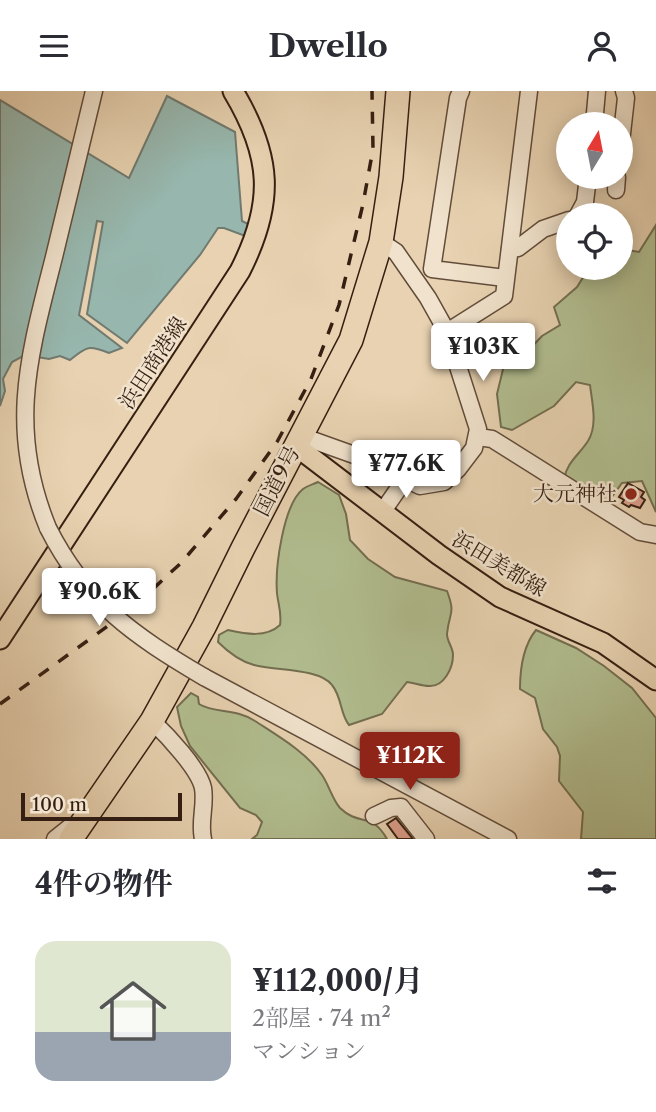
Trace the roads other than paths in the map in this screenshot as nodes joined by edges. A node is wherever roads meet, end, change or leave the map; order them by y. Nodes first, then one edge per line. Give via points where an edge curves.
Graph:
1 (94, 91) edge
2 (233, 91) edge
3 (398, 91) edge
4 (461, 91) edge
5 (529, 91) edge
6 (597, 91) edge
7 (624, 91) edge
8 (595, 112) edge
9 (624, 112) edge
10 (556, 224) edge
11 (381, 241) junction
12 (510, 249) junction
13 (506, 278) junction
14 (447, 332) junction
15 (478, 437) junction
16 (298, 441) junction
17 (405, 479) junction
18 (383, 511) junction
19 (656, 535) edge
20 (0, 639) edge
21 (656, 680) edge
22 (152, 721) junction
23 (374, 816) dead end
24 (76, 833) edge
25 (55, 839) edge
26 (203, 839) edge
27 (426, 839) edge
28 (508, 839) edge

1 - 28 street, bridge via 29,359 25,443 38,505 48,528 80,581 102,606 153,647
2 - 20 main road, 浜田商港線 via 255,131 262,160 262,207 254,243
3 - 11 highway, 国道9号
4 - 13 street via 432,269
5 - 12 street
6 - 8 street
7 - 9 street
10 - 12 street
11 - 14 street via 396,251
11 - 16 highway, 国道9号 via 351,339
12 - 13 street
13 - 14 street via 504,296
14 - 15 street
15 - 17 street via 470,455 444,482 420,486
15 - 19 street via 492,439 640,531
16 - 17 street via 357,456
16 - 18 main road, 浜田美都線
16 - 22 highway, 国道9号
17 - 18 street
18 - 21 main road, 浜田美都線 via 500,597 603,643
22 - 24 highway, 国道9号
22 - 26 street via 198,776 203,790
23 - 27 street via 401,807
24 - 25 street via 70,827

